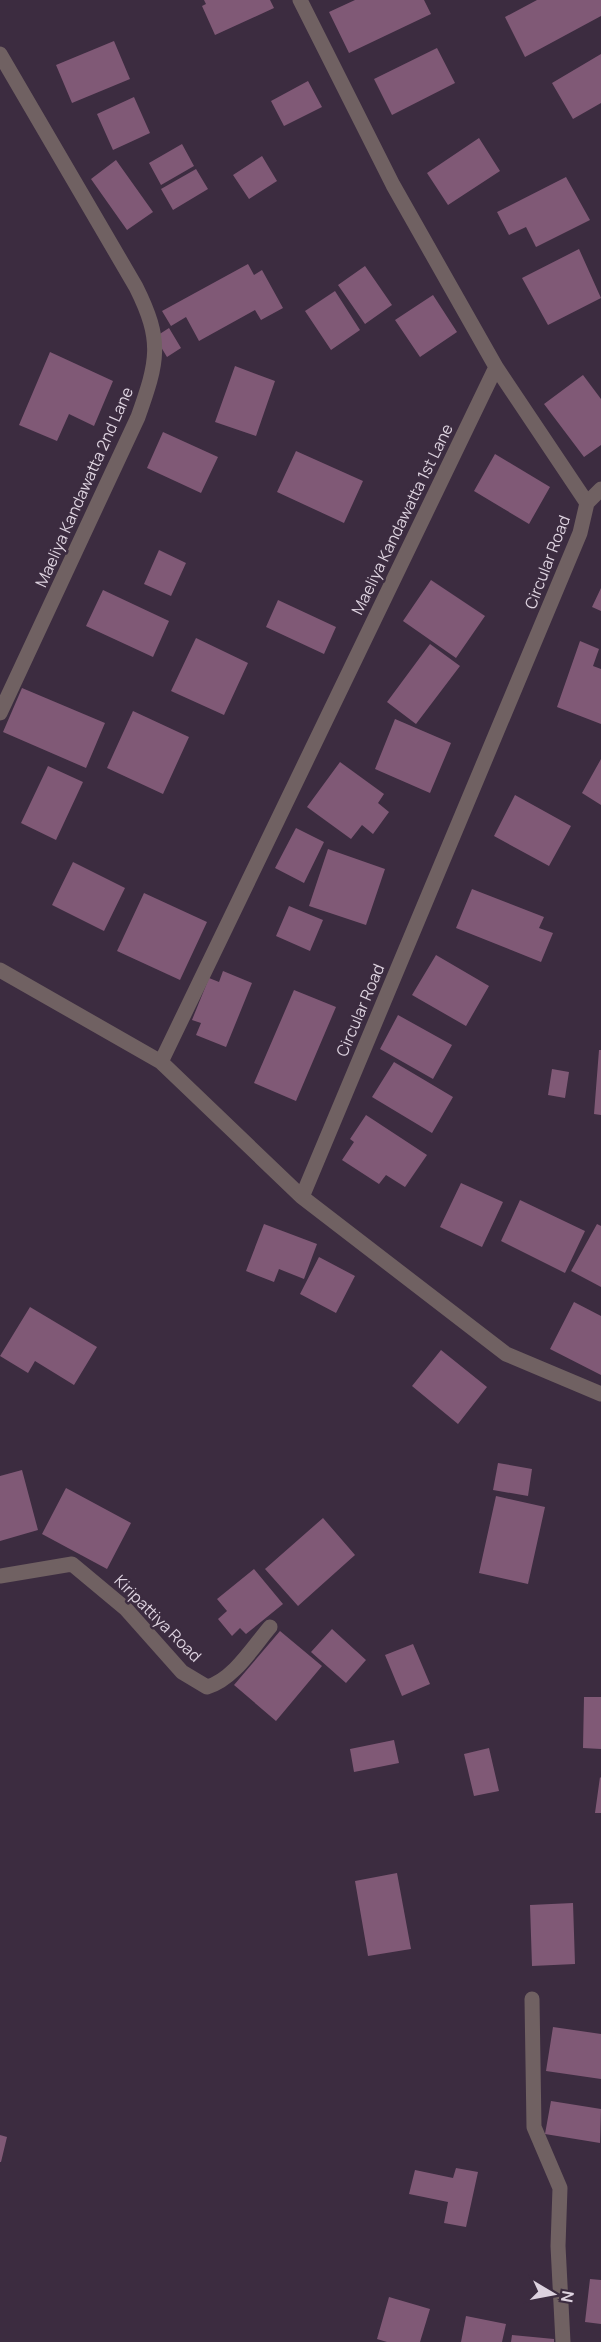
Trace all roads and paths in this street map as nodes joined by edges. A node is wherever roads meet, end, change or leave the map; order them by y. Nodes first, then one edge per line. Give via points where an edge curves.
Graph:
1 (300, 0) edge
2 (0, 54) edge
3 (496, 367) junction
4 (601, 489) edge
5 (587, 503) junction
6 (0, 713) edge
7 (0, 970) edge
8 (161, 1062) junction
9 (302, 1197) junction
10 (601, 1394) edge
11 (0, 1576) edge
12 (270, 1627) dead end
13 (532, 1999) dead end
14 (563, 2342) edge

1 - 3 street via 393,185
2 - 6 street, Maeliya Kandawatta 2nd Lane via 136,287 151,317 156,345 150,382 138,417
3 - 5 street
3 - 8 street, Maeliya Kandawatta 1st Lane
4 - 5 street, Circular Road
5 - 9 street, Circular Road via 575,544
7 - 8 street
8 - 9 street
9 - 10 street via 506,1354
11 - 12 street, Kiripattiya Road via 72,1564 126,1609 182,1672 207,1687 217,1684 237,1665
13 - 14 street via 534,2127 560,2188 558,2246

